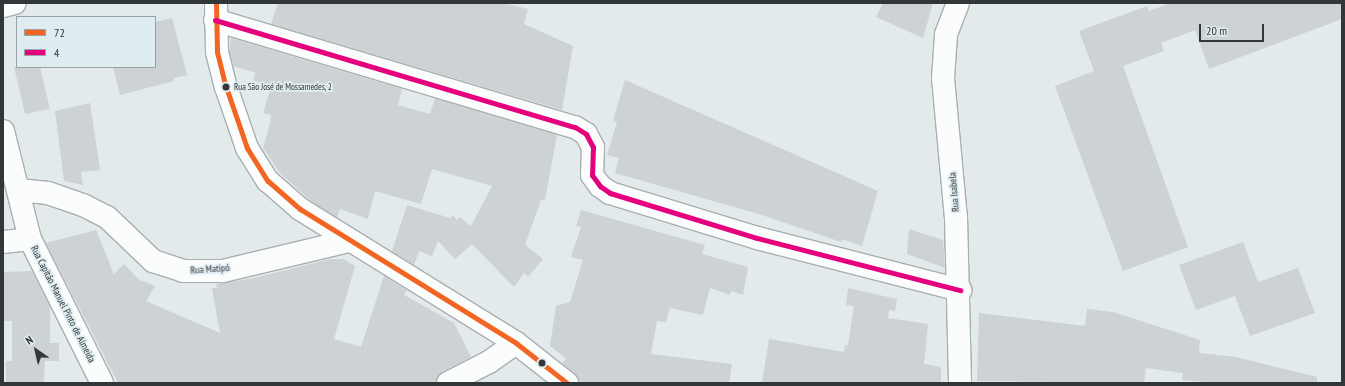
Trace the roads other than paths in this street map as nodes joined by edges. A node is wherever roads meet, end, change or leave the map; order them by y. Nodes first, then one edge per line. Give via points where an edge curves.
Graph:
1 (15, 3) edge
2 (958, 3) edge
3 (3, 6) edge
4 (216, 11) edge
5 (3, 131) edge
6 (19, 190) junction
7 (30, 239) junction
8 (349, 241) junction
9 (3, 242) edge
10 (960, 290) junction
11 (516, 343) junction
12 (102, 383) edge
13 (448, 383) edge
14 (567, 383) edge
15 (960, 383) edge

1 - 3 street
2 - 10 street, Rua Isabela via 946,36 943,78
4 - 8 street via 217,52 247,148 273,186 300,209
4 - 10 street via 574,127 586,134 592,147 592,175 600,186 610,193 757,238
5 - 6 street, Rua Capitão Manuel Pinto de Almeida
6 - 7 street, Rua Capitão Manuel Pinto de Almeida
6 - 8 street, Rua Matipó via 48,193 89,208 107,217 153,261 182,271 223,270
7 - 9 street
7 - 12 street, Rua Capitão Manuel Pinto de Almeida
8 - 11 street
10 - 15 street, Rua Isabela
11 - 13 street via 489,362
11 - 14 street

